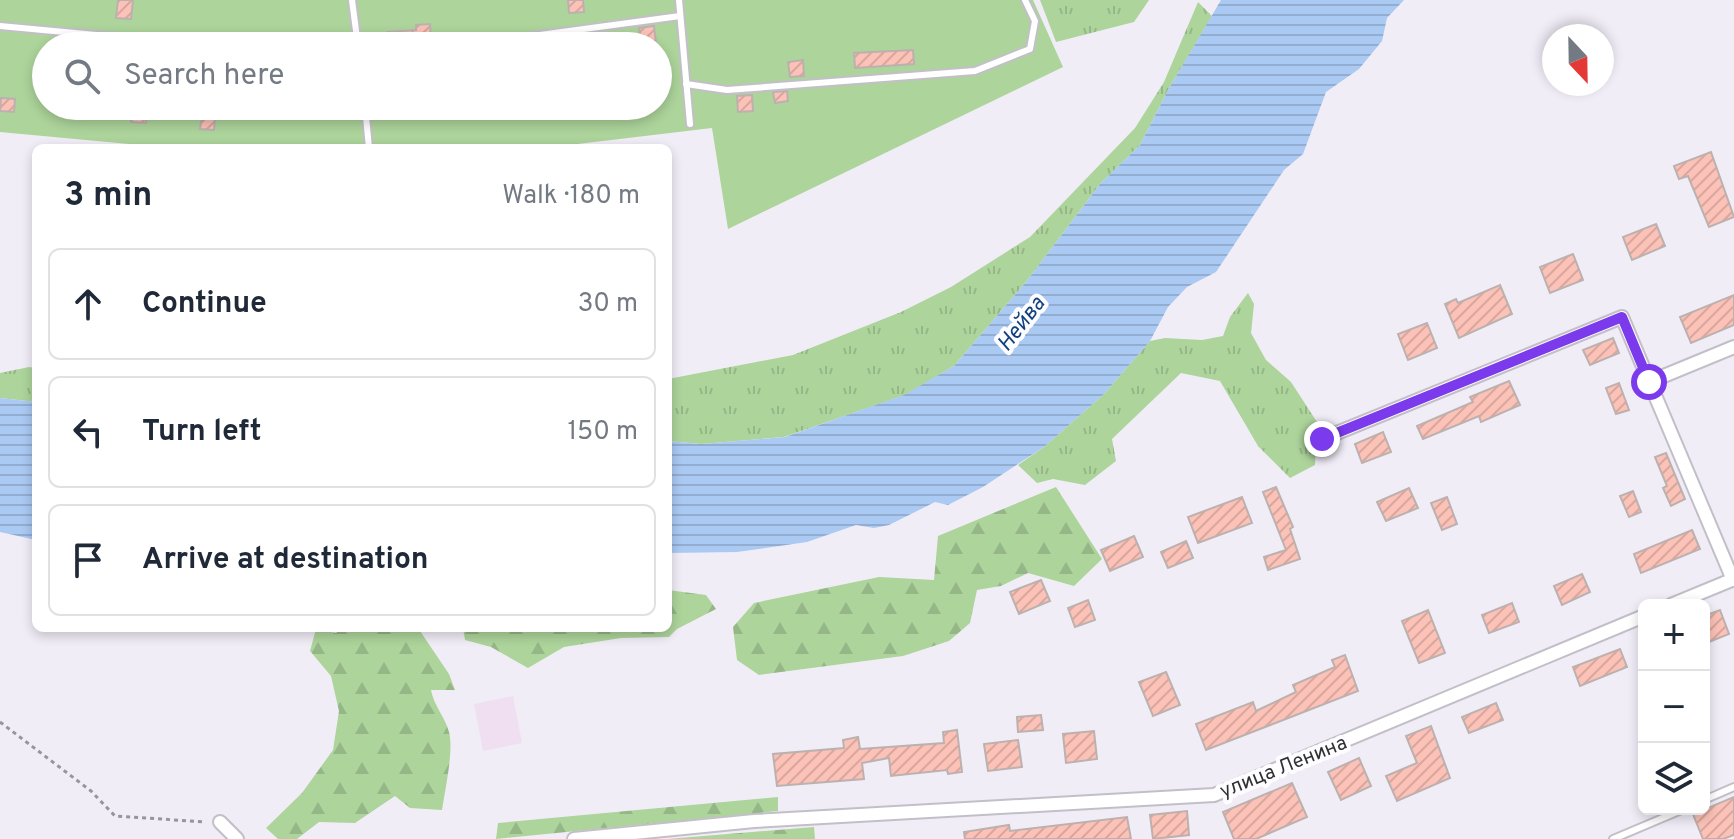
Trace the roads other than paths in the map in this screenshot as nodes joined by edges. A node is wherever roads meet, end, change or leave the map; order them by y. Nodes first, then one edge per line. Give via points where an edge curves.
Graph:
1 (352, 0) edge
2 (679, 0) edge
3 (1025, 0) edge
4 (680, 16) junction
5 (0, 26) edge
6 (64, 32) edge
7 (356, 32) edge
8 (562, 32) edge
9 (686, 84) junction
10 (366, 120) edge
11 (690, 124) dead end
12 (369, 144) edge
13 (1734, 347) edge
14 (1649, 382) junction
15 (1322, 439) dead end
16 (1733, 579) edge
17 (1685, 599) edge
18 (1638, 618) edge
19 (1734, 787) edge
20 (1710, 797) edge
21 (1670, 815) edge
22 (220, 822) road end
23 (237, 839) edge
24 (574, 839) edge
25 (1613, 839) edge

1 - 7 lane
2 - 4 lane
3 - 9 lane via 1035,21 1030,49 975,71 727,90
4 - 8 lane
4 - 9 lane
5 - 6 lane
9 - 11 lane
10 - 12 lane
13 - 14 street
14 - 15 street via 1622,317
14 - 16 street
16 - 17 street
18 - 24 street, улица Ленина via 1214,795 754,821
19 - 20 lane
21 - 25 lane
22 - 23 street

